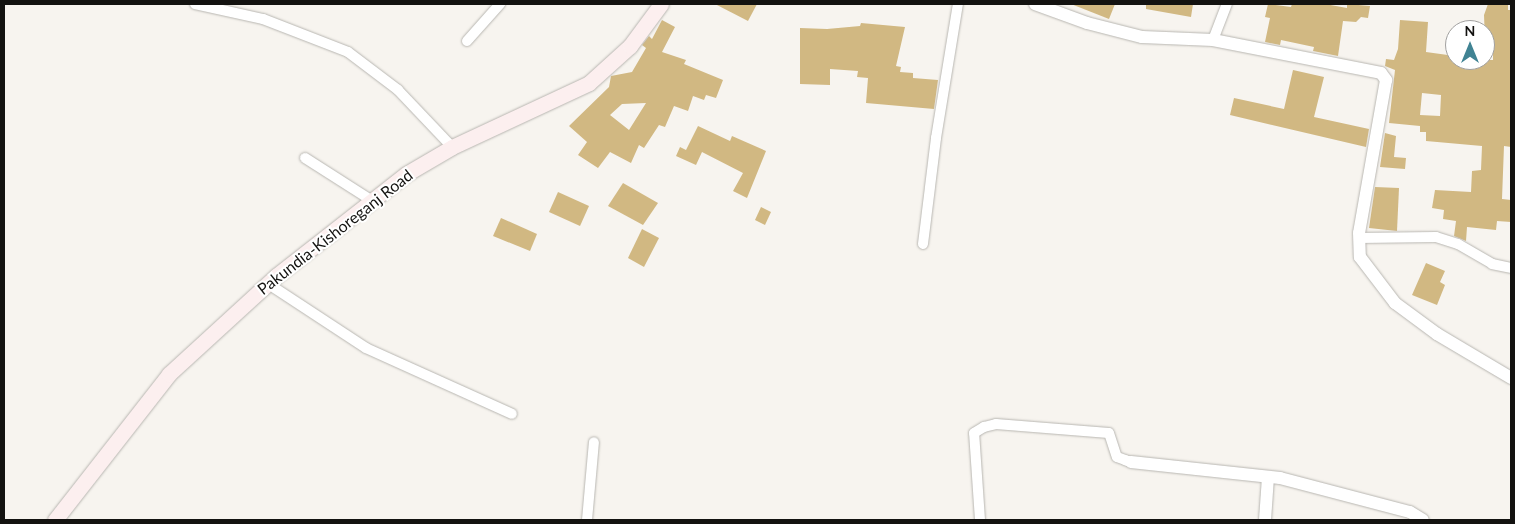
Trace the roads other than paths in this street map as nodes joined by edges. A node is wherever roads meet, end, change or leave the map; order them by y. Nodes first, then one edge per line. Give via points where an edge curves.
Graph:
1 (195, 4) edge
2 (500, 4) edge
3 (661, 4) edge
4 (958, 4) edge
5 (1035, 4) edge
6 (1227, 4) edge
7 (1213, 40) junction
8 (467, 41) dead end
9 (452, 147) junction
10 (305, 158) dead end
11 (371, 200) junction
12 (1360, 238) junction
13 (923, 244) dead end
14 (1511, 268) edge
15 (267, 283) junction
16 (1511, 378) edge
17 (512, 414) dead end
18 (594, 442) dead end
19 (1128, 461) joint
20 (1268, 477) junction
21 (55, 520) edge
22 (587, 520) edge
23 (980, 520) edge
24 (1266, 520) edge
25 (1423, 520) edge

1 - 9 street via 263,19 348,52 420,111
2 - 8 street
3 - 9 main road, Pakundia-Kishoreganj Road via 630,46 589,83
4 - 13 street
5 - 7 street via 1087,23 1142,37
6 - 7 street
7 - 12 street via 1363,69 1385,77
9 - 11 main road, Pakundia-Kishoreganj Road via 406,174
10 - 11 street
11 - 15 main road, Pakundia-Kishoreganj Road
12 - 14 street via 1436,237 1458,244 1492,264
12 - 16 street via 1360,257 1395,303 1437,334
15 - 17 street via 366,348
15 - 21 main road, Pakundia-Kishoreganj Road via 169,374
18 - 22 street
19 - 20 street
19 - 23 street via 1117,457 1109,433 996,424 984,427 974,433
20 - 24 street
20 - 25 street via 1356,497 1410,512

